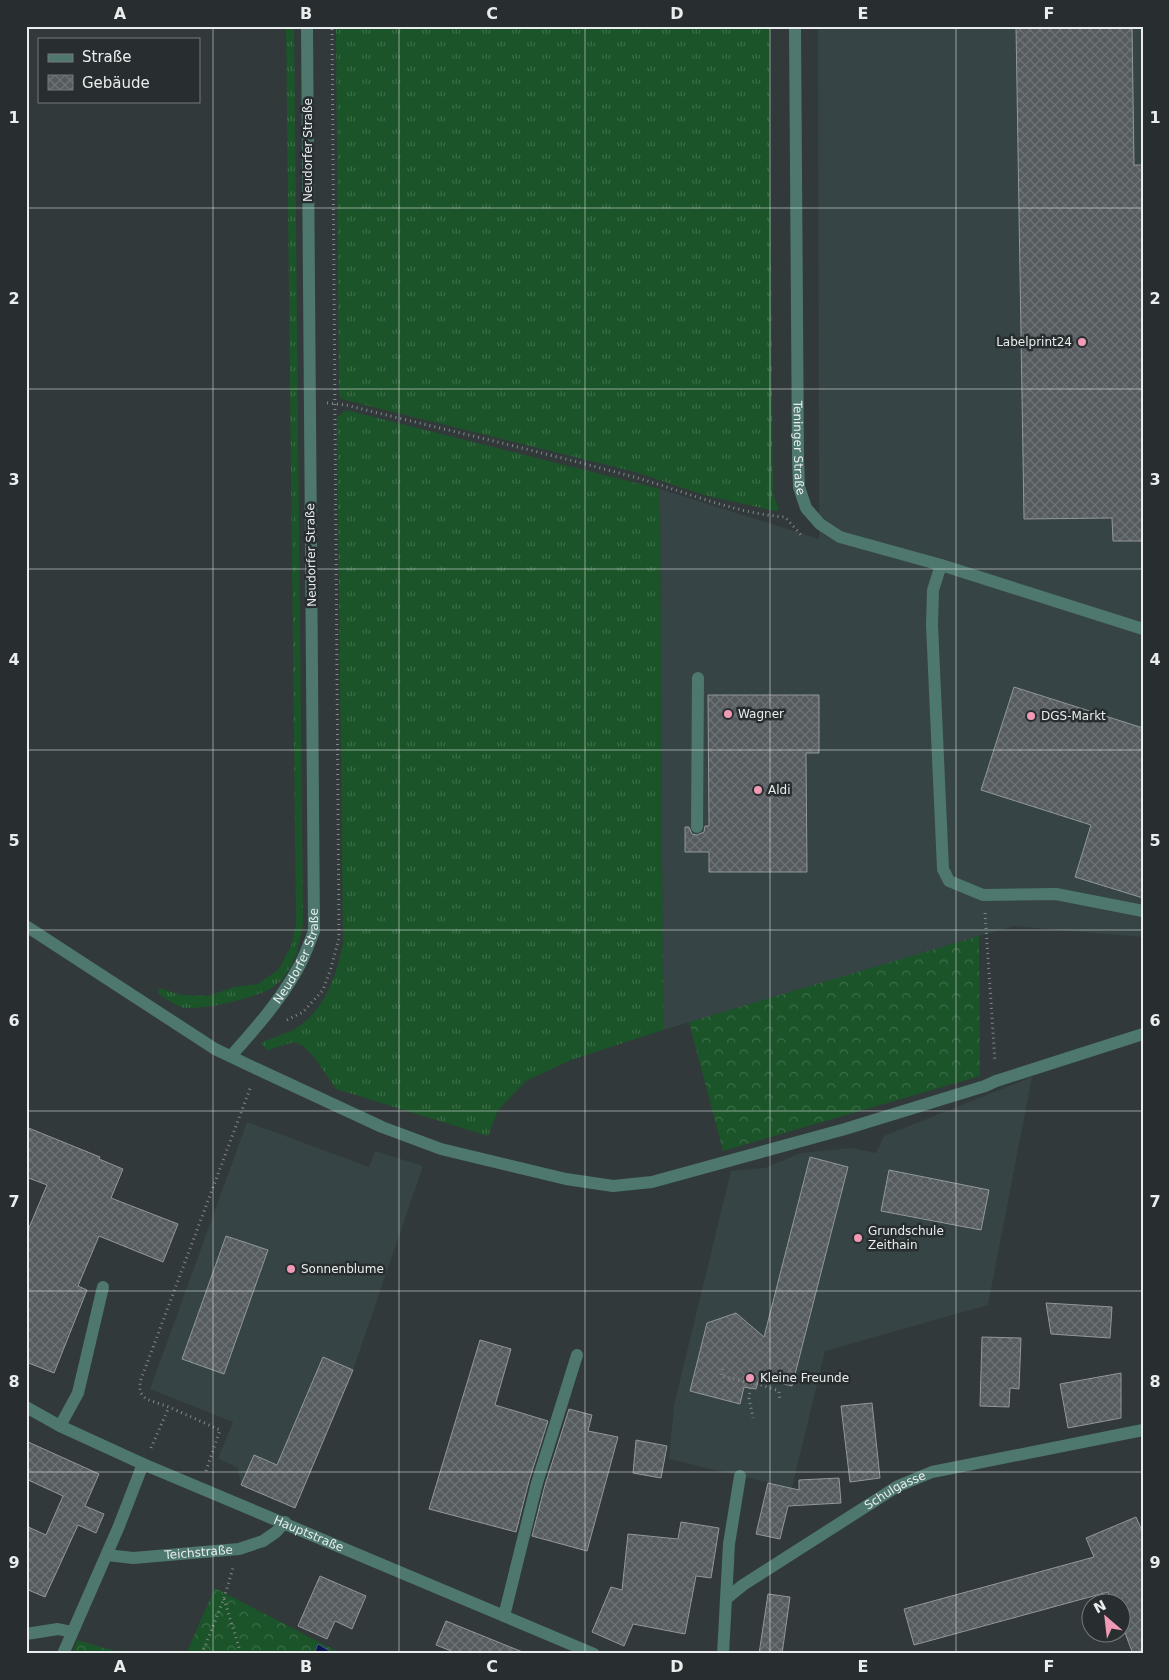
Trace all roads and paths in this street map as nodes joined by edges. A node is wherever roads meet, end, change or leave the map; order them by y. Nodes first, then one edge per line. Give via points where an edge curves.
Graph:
1 (307, 26) edge
2 (795, 26) edge
3 (309, 401) junction
4 (808, 541) dead end
5 (941, 566) junction
6 (1143, 630) edge
7 (698, 678) dead end
8 (696, 827) dead end
9 (984, 895) junction
10 (1143, 911) edge
11 (26, 926) edge
12 (1143, 1034) edge
13 (231, 1056) junction
14 (257, 1070) junction
15 (996, 1081) junction
16 (103, 1287) dead end
17 (577, 1355) dead end
18 (723, 1369) dead end
19 (752, 1376) dead end
20 (750, 1383) junction
21 (750, 1388) dead end
22 (780, 1401) dead end
23 (26, 1407) edge
24 (169, 1407) junction
25 (753, 1418) dead end
26 (60, 1426) junction
27 (1143, 1430) edge
28 (154, 1440) dead end
29 (143, 1464) junction
30 (740, 1476) dead end
31 (199, 1487) junction
32 (285, 1522) junction
33 (239, 1549) junction
34 (107, 1555) junction
35 (224, 1598) junction
36 (727, 1598) junction
37 (504, 1616) junction
38 (72, 1632) junction
39 (26, 1634) edge
40 (62, 1654) edge
41 (202, 1654) edge
42 (241, 1654) edge
43 (594, 1654) edge
44 (723, 1654) edge

1 - 3 street, Neudorfer Straße
2 - 5 street, Teninger Straße via 799,487 806,508 820,524 840,537
3 - 4 path via 346,405 636,478 701,500 785,517
3 - 13 street, Neudorfer Straße via 314,931 298,969 280,997
5 - 6 street, Teninger Straße
5 - 9 street via 933,590 932,625 943,870 949,881
7 - 8 street
9 - 10 street via 1056,894
9 - 15 path
11 - 13 street via 215,1049
12 - 15 street
13 - 14 street
14 - 15 street via 382,1127 441,1149 566,1179 613,1186 652,1182 799,1142
14 - 24 path via 140,1382 140,1392 146,1399
16 - 26 street via 78,1393
17 - 37 street via 537,1483
18 - 20 path via 721,1376
19 - 20 path
20 - 22 path via 778,1391
21 - 25 path
23 - 26 street, Hauptstraße
24 - 28 path
24 - 31 path via 220,1430
26 - 29 street, Hauptstraße
27 - 36 street, Schulgasse via 932,1472 898,1486
29 - 31 street, Hauptstraße
29 - 34 street
30 - 36 street via 729,1544
31 - 32 street, Hauptstraße
32 - 33 street, Teichstraße via 263,1541
32 - 37 street, Hauptstraße
33 - 34 street, Teichstraße via 133,1558
33 - 35 path
34 - 38 street
35 - 41 path
35 - 42 path
36 - 44 street
37 - 43 street, Hauptstraße
38 - 39 street via 58,1629
38 - 40 street

